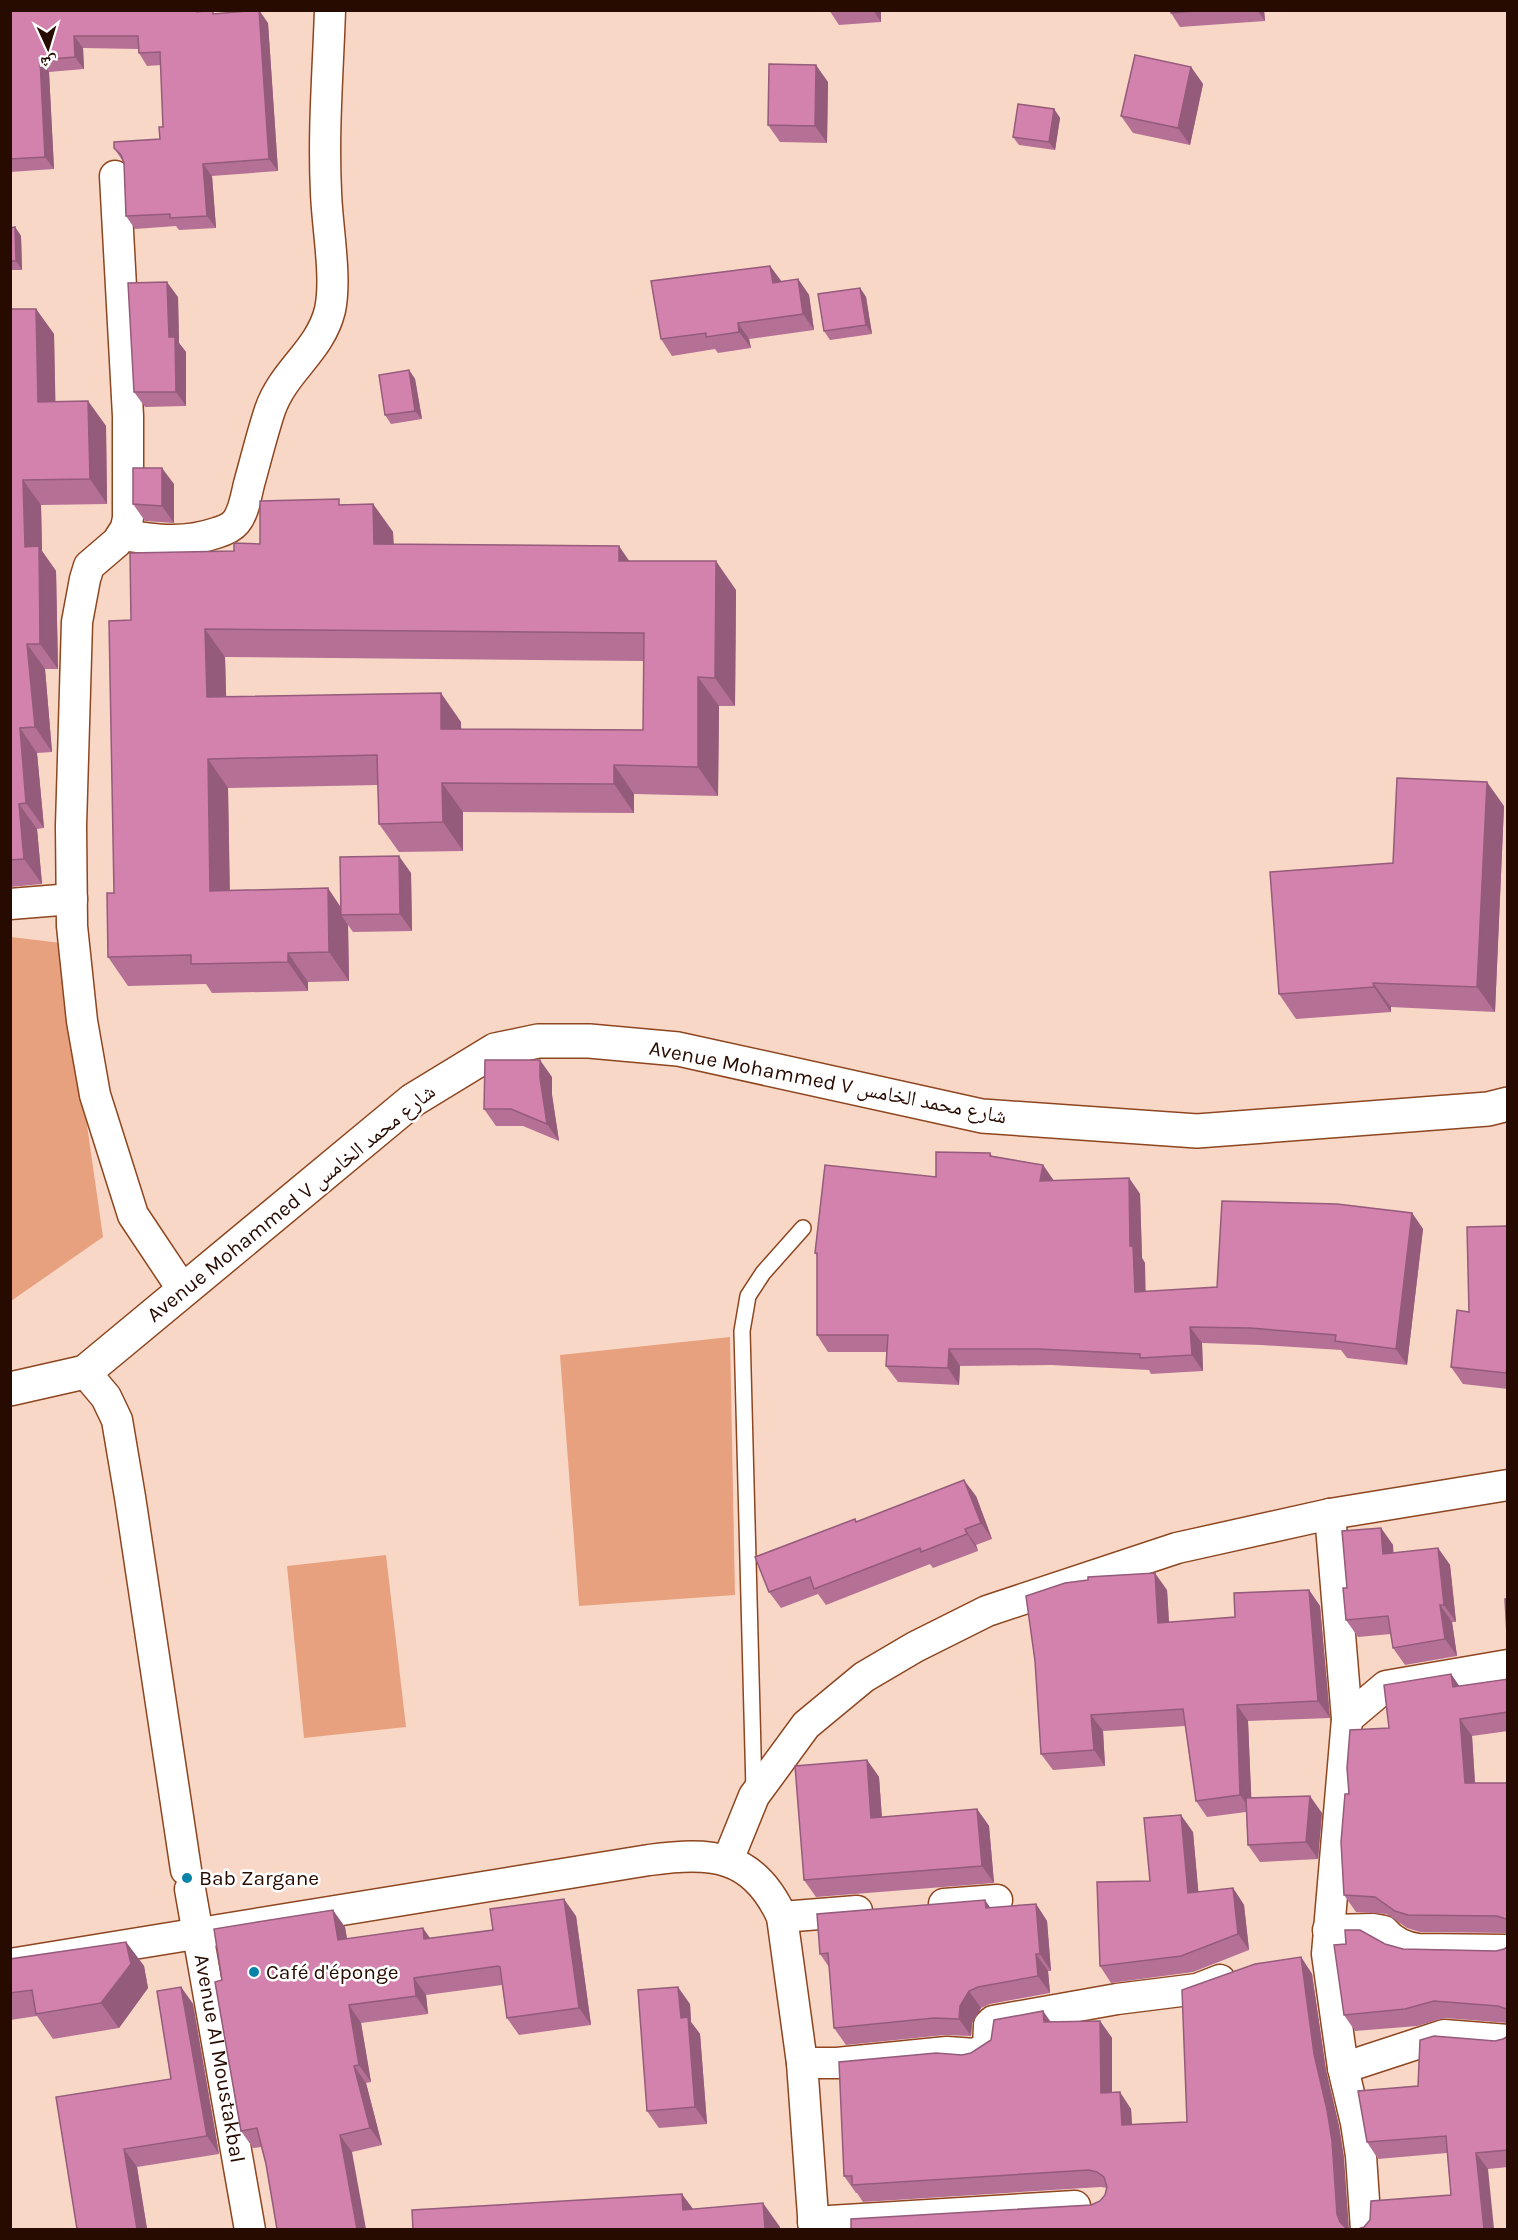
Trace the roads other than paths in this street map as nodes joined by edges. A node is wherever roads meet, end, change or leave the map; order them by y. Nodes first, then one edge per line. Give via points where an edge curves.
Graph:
1 (330, 10) edge
2 (115, 176) dead end
3 (123, 535) junction
4 (72, 899) junction
5 (10, 904) edge
6 (1501, 1112) edge
7 (803, 1228) dead end
8 (183, 1290) junction
9 (85, 1372) junction
10 (10, 1389) edge
11 (1508, 1485) edge
12 (1330, 1514) junction
13 (1508, 1665) edge
14 (1347, 1719) junction
15 (754, 1796) junction
16 (728, 1860) junction
17 (997, 1900) dead end
18 (782, 1917) junction
19 (197, 1933) junction
20 (1318, 1947) junction
21 (1508, 1950) edge
22 (10, 1964) edge
23 (1240, 1972) edge
24 (1508, 2040) edge
25 (802, 2063) junction
26 (1343, 2068) junction
27 (1102, 2204) edge
28 (813, 2226) edge
29 (250, 2229) edge
30 (1366, 2229) edge

1 - 3 street via 324,153 331,266 330,308 323,331 276,396 236,522 194,540
2 - 3 street via 128,416 128,518
3 - 4 street via 89,566 77,622
4 - 5 street
4 - 8 street via 81,1011 95,1095 133,1215
6 - 8 main road, Avenue Mohammed V شارع محمد الخامس via 1197,1131 982,1116 678,1049 538,1041 495,1050 413,1100
7 - 15 lane via 748,1296 742,1331
8 - 9 main road, Avenue Mohammed V شارع محمد الخامس
9 - 10 main road, Avenue Mohammed V شارع محمد الخامس
9 - 19 street, Avenue Al Moustakbal via 106,1397 117,1420
11 - 12 street
12 - 14 street
12 - 15 street via 1177,1548 987,1611 864,1677 807,1725
13 - 14 street via 1386,1686
14 - 20 street
15 - 16 street
16 - 18 street via 749,1872 772,1896
16 - 19 street via 698,1855 649,1860
17 - 18 street
18 - 25 street
19 - 22 street
19 - 29 street, Avenue Al Moustakbal
20 - 21 street via 1373,1929 1384,1931 1406,1947 1418,1949
20 - 26 street
23 - 25 street via 1197,1989 993,2021 989,2025 988,2047 975,2054 947,2052
24 - 26 street via 1444,2035
25 - 28 street
26 - 30 street via 1361,2156
27 - 28 street

